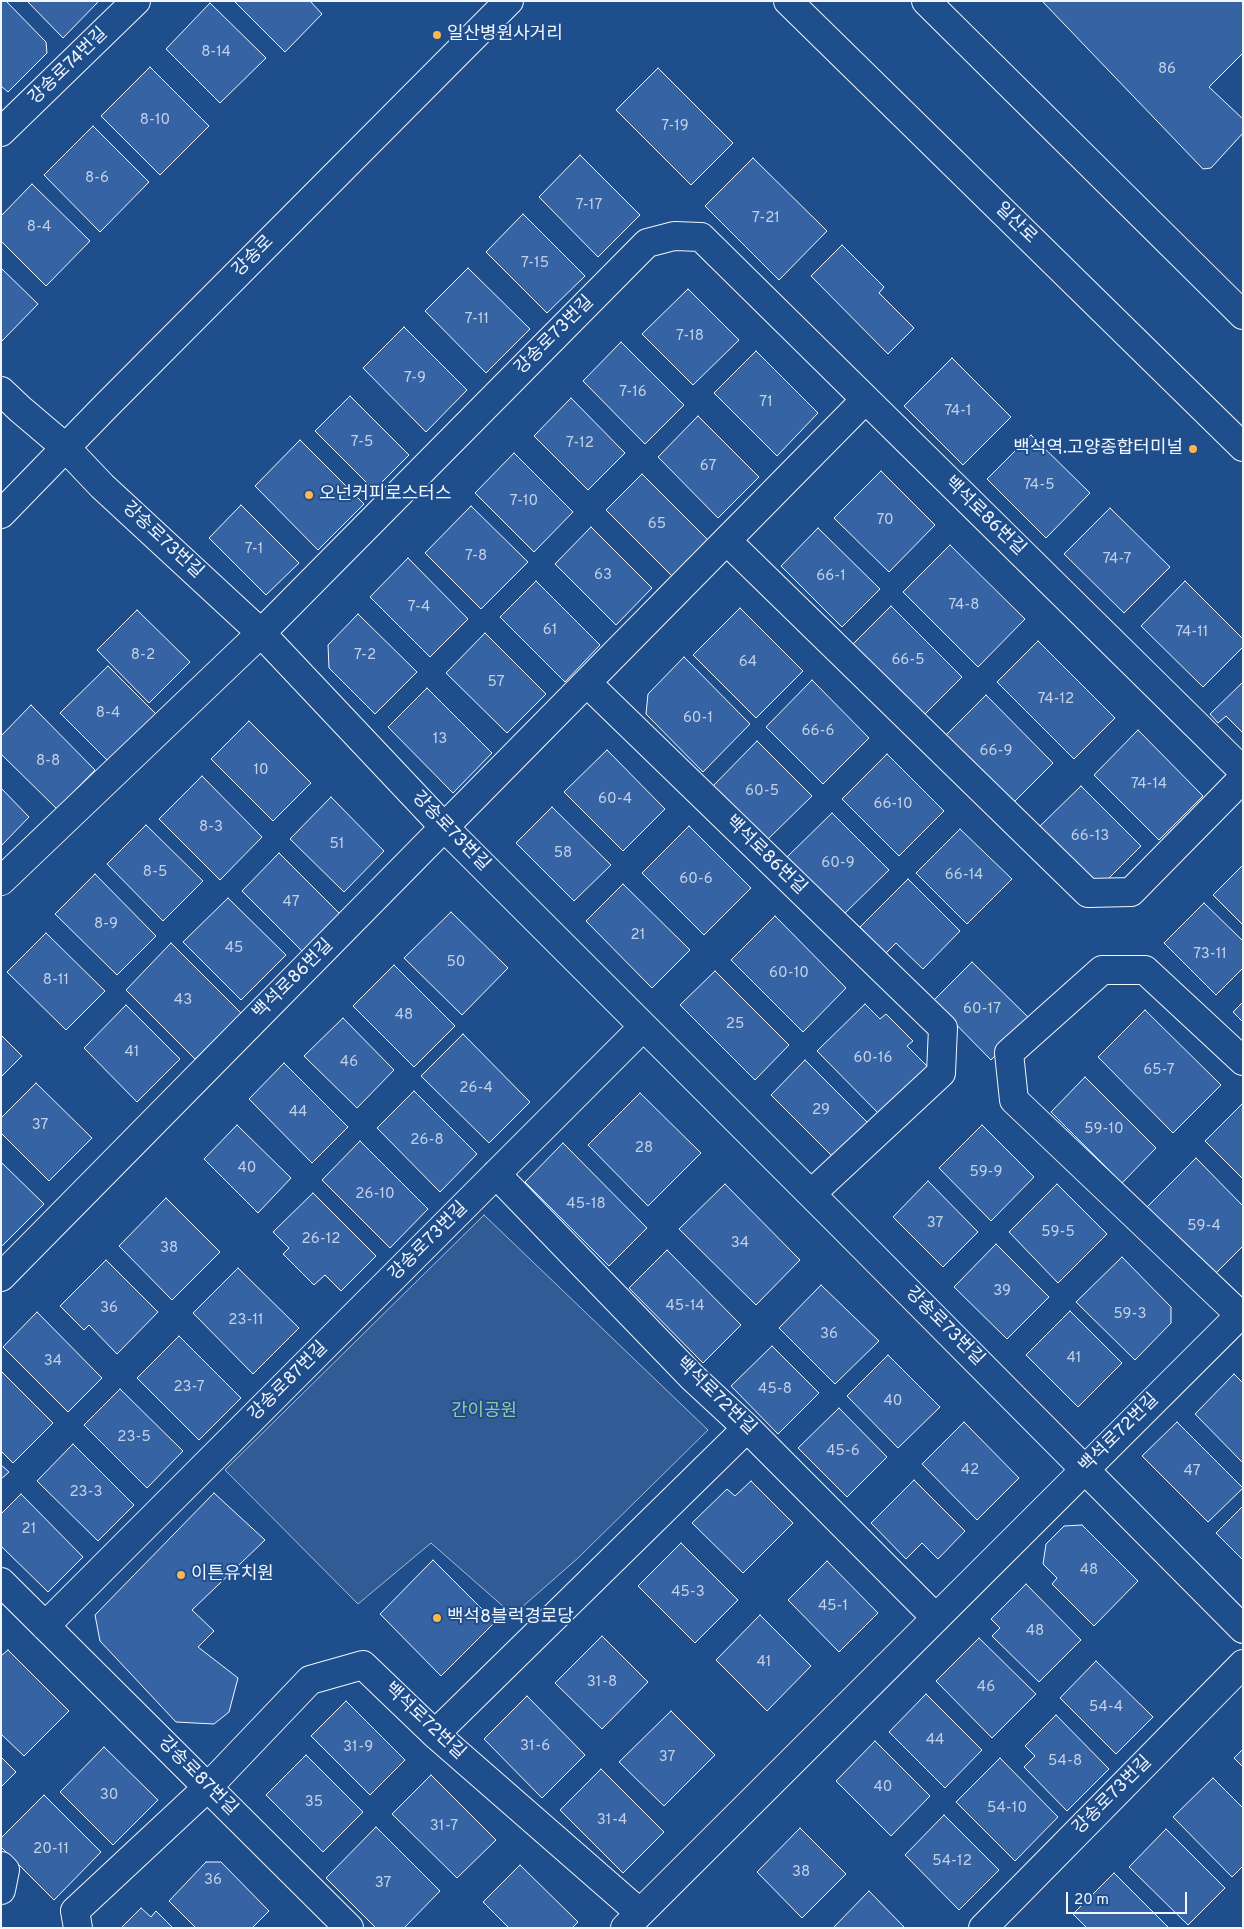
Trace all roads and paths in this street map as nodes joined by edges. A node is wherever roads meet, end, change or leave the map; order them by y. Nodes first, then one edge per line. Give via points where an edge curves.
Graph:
1 (136, 1) edge
2 (509, 1) edge
3 (788, 1) edge
4 (926, 1) edge
5 (4, 124) edge
6 (1243, 315) edge
7 (1, 391) edge
8 (865, 400) junction
9 (1243, 447) edge
10 (66, 448) junction
11 (1, 514) edge
12 (727, 541) junction
13 (261, 633) junction
14 (587, 683) junction
15 (1243, 771) edge
16 (1243, 778) edge
17 (444, 828) junction
18 (1, 881) edge
19 (643, 1027) junction
20 (1243, 1061) edge
21 (496, 1174) junction
22 (811, 1194) junction
23 (1, 1277) edge
24 (1241, 1313) edge
25 (341, 1329) joint
26 (747, 1428) junction
27 (1085, 1469) junction
28 (1, 1582) edge
29 (936, 1618) junction
30 (45, 1626) junction
31 (1243, 1629) edge
32 (1243, 1664) edge
33 (435, 1734) junction
34 (208, 1787) junction
35 (632, 1920) edge
36 (78, 1928) edge
37 (349, 1928) edge
38 (983, 1928) edge

1 - 5 street, 강송로74번길
2 - 10 street, 강송로
3 - 9 street, 일산로
4 - 6 street
7 - 10 street
8 - 12 street, 백석로86번길
8 - 13 street, 강송로73번길 via 701,237 674,236 647,243
8 - 15 street, 백석로86번길
10 - 11 street, 강송로
10 - 13 street, 강송로73번길 via 102,486
12 - 14 street, 백석로86번길
12 - 16 street via 1088,893 1132,892
13 - 17 street, 강송로73번길
13 - 18 street, 강송로73번길
14 - 17 street, 백석로86번길
14 - 22 street, 백석로86번길 via 943,1028 941,1073
17 - 19 street, 강송로73번길
17 - 23 street, 백석로86번길
19 - 21 street, 강송로73번길
19 - 22 street, 강송로73번길
20 - 24 street, 백석로72번길 via 1145,970 1102,970 1009,1053 1014,1100
21 - 25 street, 강송로73번길
21 - 26 street, 백석로72번길 via 693,1378
22 - 27 street, 강송로73번길
24 - 27 street, 백석로72번길
25 - 30 street, 강송로87번길
26 - 29 street, 백석로72번길
26 - 33 street
27 - 29 street, 백석로72번길
27 - 31 street, 강송로73번길
28 - 30 street, 강송로87번길
29 - 35 street, 백석로72번길
30 - 34 street, 강송로87번길
32 - 38 street, 강송로73번길
33 - 34 street, 백석로72번길 via 363,1665 310,1680
33 - 35 street, 백석로72번길
34 - 36 street via 75,1911
34 - 37 street, 강송로87번길

